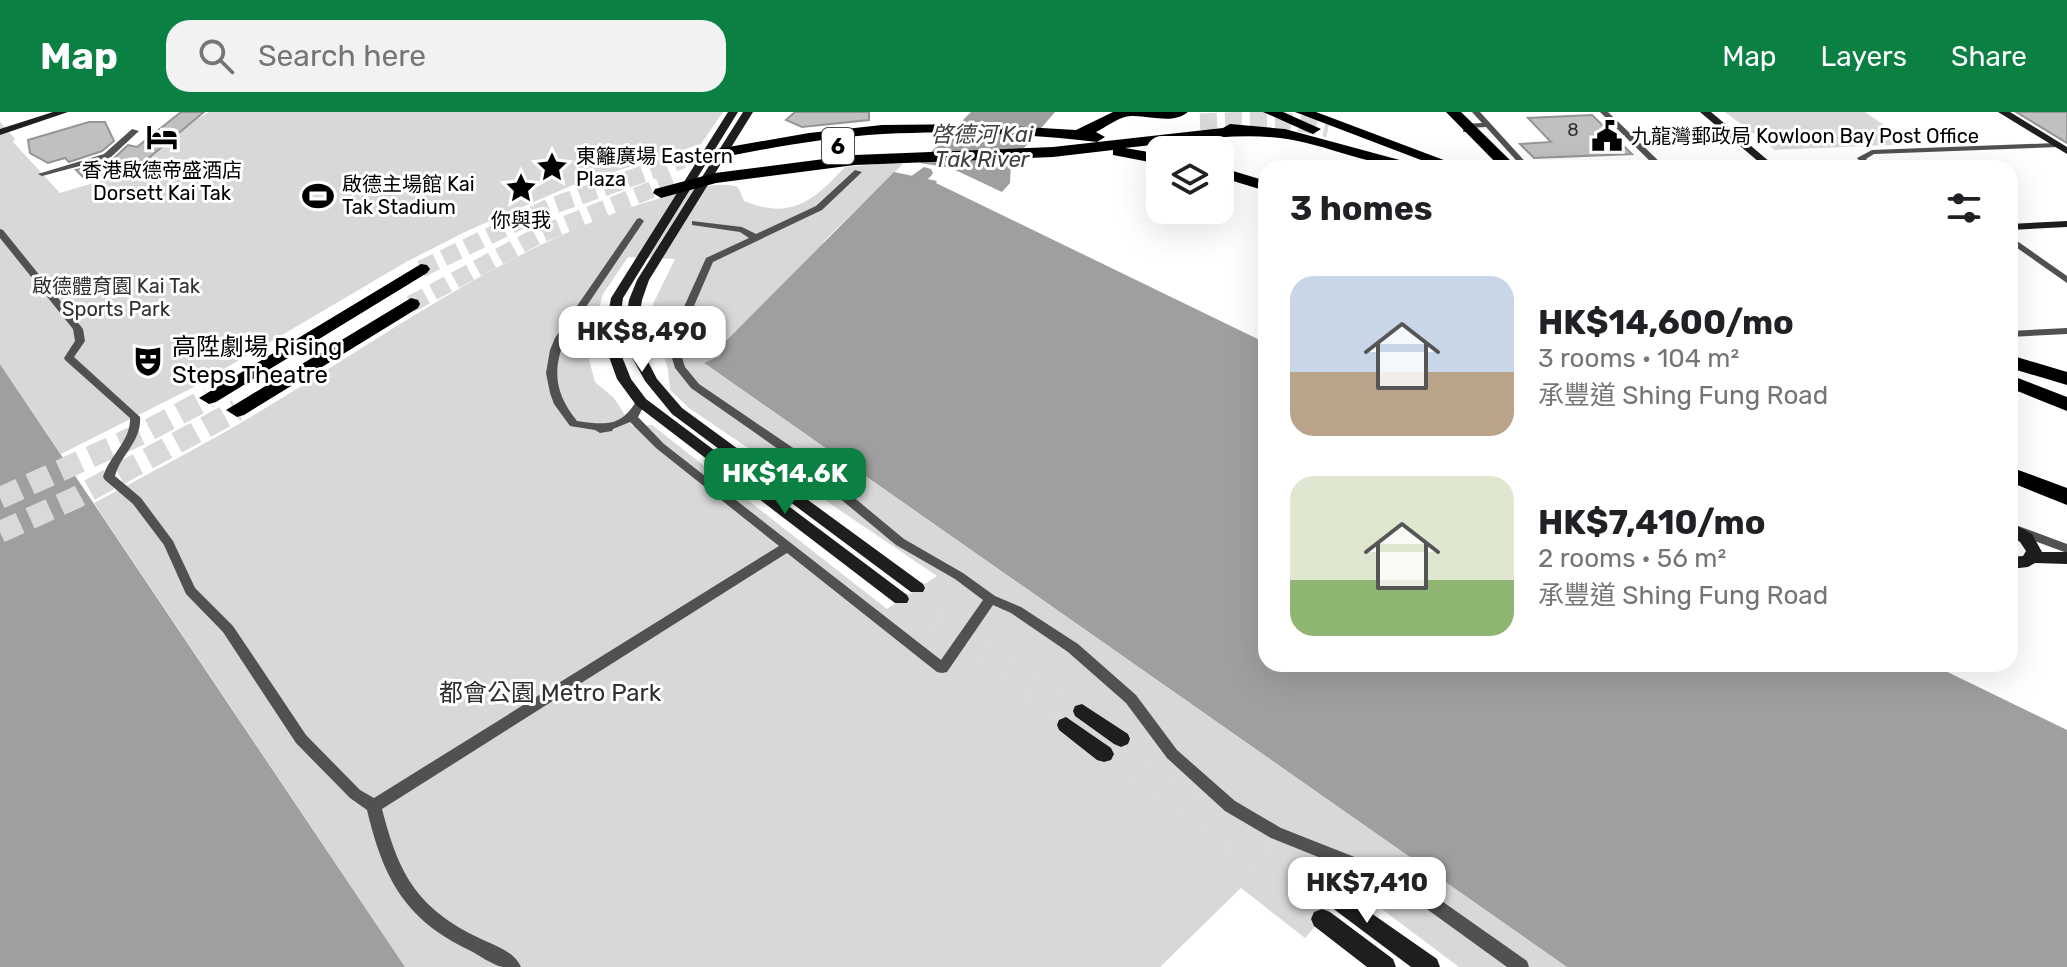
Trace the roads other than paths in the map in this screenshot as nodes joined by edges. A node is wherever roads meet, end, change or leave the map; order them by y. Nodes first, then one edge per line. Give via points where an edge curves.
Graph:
1 (32, 112) edge
2 (63, 112) edge
3 (733, 112) edge
4 (748, 112) edge
5 (970, 112) edge
6 (1087, 112) edge
7 (1113, 112) edge
8 (1125, 112) edge
9 (1134, 112) edge
10 (1270, 112) edge
11 (1302, 112) edge
12 (1439, 112) edge
13 (1453, 112) edge
14 (1466, 112) edge
15 (1604, 112) edge
16 (1705, 112) edge
17 (2003, 112) edge
18 (1482, 119) edge
19 (0, 122) edge
20 (1200, 122) tunnel mouth
21 (1183, 125) edge
22 (926, 126) junction
23 (1328, 129) tunnel mouth
24 (0, 132) edge
25 (135, 135) dead end
26 (1091, 135) junction
27 (1146, 145) edge
28 (2056, 145) junction
29 (2067, 151) edge
30 (1146, 154) edge
31 (683, 160) tunnel mouth
32 (1384, 160) edge
33 (1393, 160) edge
34 (1416, 160) edge
35 (1435, 160) edge
36 (1486, 160) edge
37 (1501, 160) edge
38 (1502, 160) edge
39 (1520, 160) edge
40 (1654, 160) edge
41 (1762, 160) edge
42 (1863, 160) edge
43 (859, 161) junction
44 (1234, 164) edge
45 (1258, 172) edge
46 (42, 174) dead end
47 (1234, 176) edge
48 (1258, 184) edge
49 (640, 221) dead end
50 (695, 223) tunnel mouth
51 (2065, 225) edge
52 (2018, 227) edge
53 (0, 232) edge
54 (755, 237) junction
55 (2018, 245) edge
56 (421, 269) tunnel mouth
57 (2067, 280) edge
58 (411, 304) tunnel mouth
59 (2067, 331) edge
60 (2018, 334) edge
61 (2018, 370) edge
62 (2018, 372) edge
63 (2018, 373) edge
64 (2067, 379) edge
65 (2067, 396) edge
66 (209, 398) tunnel mouth
67 (641, 402) junction
68 (2067, 405) edge
69 (237, 410) tunnel mouth
70 (632, 418) junction
71 (608, 429) junction
72 (577, 433) dead end
73 (2018, 477) edge
74 (2067, 497) edge
75 (2018, 530) edge
76 (2018, 534) edge
77 (789, 546) junction
78 (2067, 549) edge
79 (2033, 557) junction
80 (2067, 558) edge
81 (2018, 563) edge
82 (917, 588) tunnel mouth
83 (901, 599) tunnel mouth
84 (991, 599) junction
85 (1082, 711) tunnel mouth
86 (1066, 725) tunnel mouth
87 (1121, 739) tunnel mouth
88 (1104, 754) tunnel mouth
89 (374, 806) junction
90 (1338, 900) tunnel mouth
91 (1322, 919) tunnel mouth
92 (513, 967) edge
93 (1385, 967) edge
94 (1429, 967) edge
95 (1521, 967) edge

1 - 19 main road
2 - 24 main road
3 - 67 main road via 617,298 614,353 622,378
4 - 82 main road via 636,296 634,348 652,385 677,411
5 - 22 highway
6 - 21 highway via 1118,124
7 - 26 highway
8 - 26 highway
9 - 21 highway
10 - 33 highway
11 - 35 highway
12 - 36 highway
13 - 38 highway
14 - 18 street
15 - 40 street
16 - 41 main road
17 - 28 main road
18 - 37 street via 1465,129 1487,154
18 - 39 street
20 - 26 highway
21 - 32 highway via 1285,134
21 - 43 highway via 1053,152
22 - 26 highway, 6 via 993,138
22 - 26 highway via 1021,122
22 - 31 highway, 6 via 854,132
22 - 43 highway, 6 via 793,153 667,187 763,164
23 - 34 highway
25 - 46 street via 111,159
26 - 27 highway, 6
26 - 30 highway, 6
26 - 43 highway
28 - 29 main road
28 - 42 street via 1872,152
43 - 54 street via 828,202
44 - 45 highway
47 - 48 highway
49 - 71 street via 551,358 549,374 560,408 574,424
50 - 54 street
51 - 52 main road
53 - 89 street via 78,329 80,341 69,358 135,417 137,426 109,477 137,501 169,544 190,591 228,629 301,739 355,794
54 - 84 street via 709,260 675,338 680,368 695,386 795,455 900,542
55 - 57 street
56 - 66 highway
58 - 69 highway
59 - 60 street
61 - 64 highway
62 - 65 highway
63 - 68 highway
67 - 70 street
67 - 83 main road
70 - 71 street
70 - 77 street via 660,446
71 - 72 street
73 - 74 highway
75 - 78 street
76 - 79 main road via 2032,545
77 - 84 street via 942,668
77 - 89 street
79 - 80 main road
79 - 81 main road
84 - 95 street via 1051,633 1110,678 1172,754 1230,806 1276,833 1405,888
85 - 87 main road
86 - 88 main road
89 - 92 street via 385,854 400,886 425,914
90 - 94 main road
91 - 93 main road

